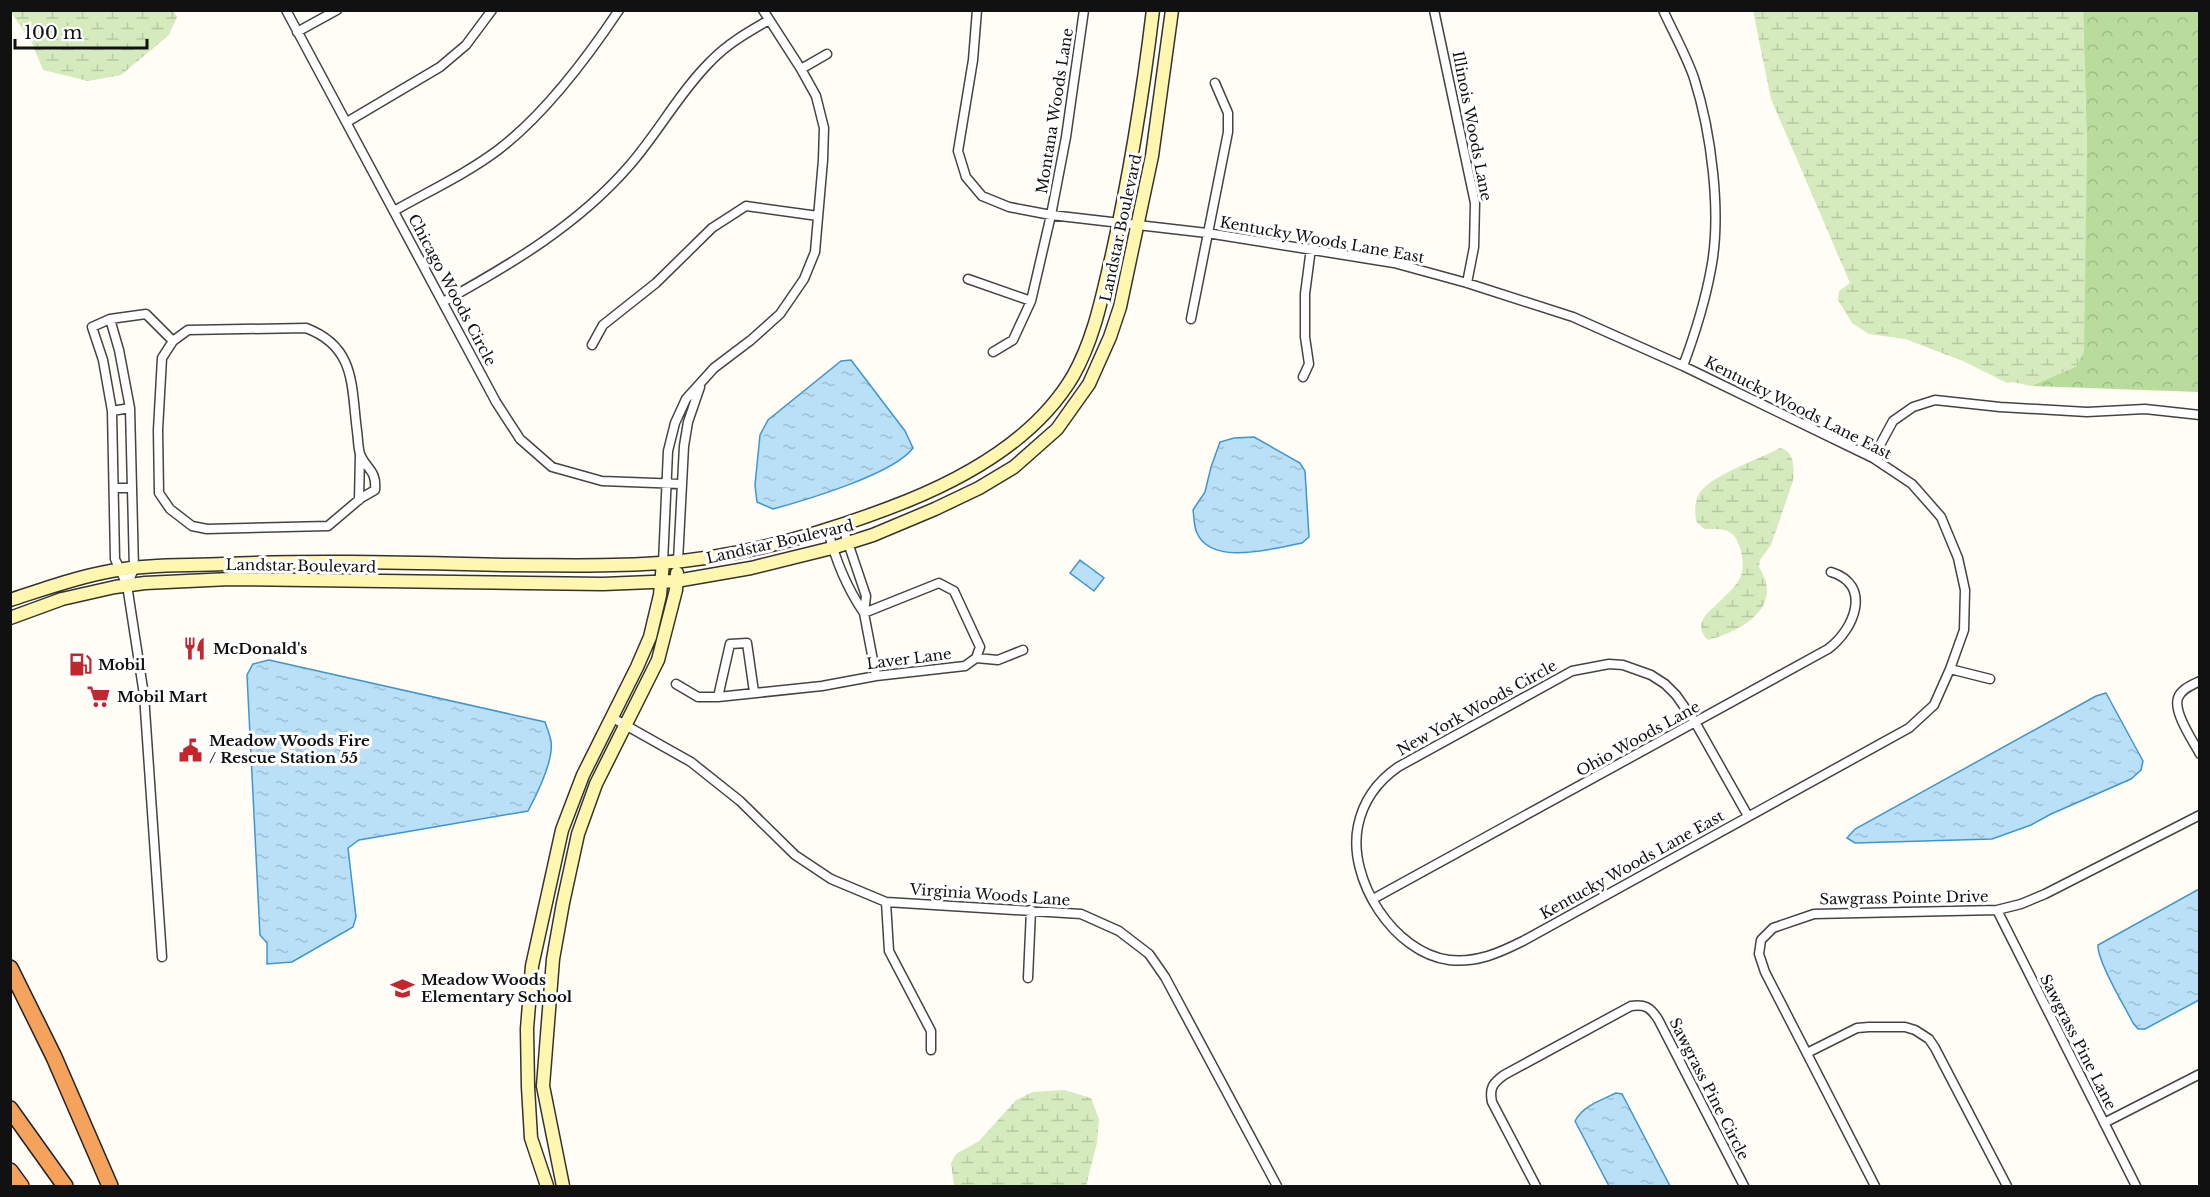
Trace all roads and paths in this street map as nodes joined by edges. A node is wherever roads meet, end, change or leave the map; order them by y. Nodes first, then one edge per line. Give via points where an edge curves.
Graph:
1 (286, 10) edge
2 (337, 10) edge
3 (492, 10) edge
4 (619, 10) edge
5 (763, 10) edge
6 (977, 10) edge
7 (1084, 10) edge
8 (1153, 10) edge
9 (1172, 10) edge
10 (1434, 10) edge
11 (1663, 10) edge
12 (769, 20) junction
13 (297, 32) junction
14 (827, 54) dead end
15 (801, 69) junction
16 (1215, 83) dead end
17 (347, 122) junction
18 (394, 211) junction
19 (1052, 215) junction
20 (818, 216) junction
21 (1119, 224) junction
22 (1137, 226) junction
23 (1207, 233) junction
24 (1311, 248) junction
25 (968, 279) dead end
26 (1467, 283) junction
27 (1031, 301) junction
28 (442, 302) junction
29 (110, 319) junction
30 (1191, 319) dead end
31 (173, 341) junction
32 (591, 345) dead end
33 (993, 352) dead end
34 (1683, 366) junction
35 (1303, 377) dead end
36 (702, 381) junction
37 (130, 408) junction
38 (112, 411) junction
39 (2199, 415) edge
40 (360, 454) junction
41 (1873, 458) junction
42 (668, 484) junction
43 (681, 484) junction
44 (114, 488) junction
45 (132, 488) junction
46 (359, 500) junction
47 (842, 525) junction
48 (828, 530) junction
49 (848, 543) junction
50 (832, 548) junction
51 (678, 561) junction
52 (663, 563) junction
53 (134, 568) junction
54 (119, 570) junction
55 (1831, 572) dead end
56 (662, 581) junction
57 (676, 581) junction
58 (127, 585) junction
59 (10, 600) edge
60 (864, 613) junction
61 (10, 618) edge
62 (1023, 650) dead end
63 (976, 658) junction
64 (1950, 669) junction
65 (876, 676) junction
66 (1990, 679) dead end
67 (2199, 681) edge
68 (676, 684) dead end
69 (754, 692) junction
70 (718, 697) junction
71 (611, 717) junction
72 (1695, 722) junction
73 (625, 725) junction
74 (2199, 754) edge
75 (2199, 815) edge
76 (1748, 816) junction
77 (1373, 899) junction
78 (886, 902) junction
79 (1032, 910) junction
80 (1997, 910) junction
81 (162, 957) dead end
82 (10, 968) edge
83 (1028, 978) dead end
84 (932, 1050) dead end
85 (1807, 1053) junction
86 (2199, 1074) edge
87 (10, 1109) edge
88 (2104, 1123) junction
89 (10, 1171) edge
90 (562, 1183) edge
91 (21, 1186) edge
92 (65, 1186) edge
93 (110, 1186) edge
94 (546, 1186) edge
95 (1277, 1186) edge
96 (1536, 1186) edge
97 (1744, 1186) edge
98 (1875, 1186) edge
99 (2007, 1186) edge
100 (2136, 1186) edge

1 - 13 street, Chicago Woods Circle
2 - 13 street
3 - 17 street via 466,45 440,67
4 - 18 street via 597,43 532,121 498,150
5 - 12 street
6 - 19 street, Kentucky Woods Lane East via 958,151 966,177 982,196 1009,207
7 - 19 street, Montana Woods Lane
8 - 21 street, Landstar Boulevard
9 - 22 street, Landstar Boulevard via 1152,156
10 - 26 street, Illinois Woods Lane via 1475,203 1474,247
11 - 34 street via 1694,77 1710,147 1715,215 1712,267 1697,330
12 - 15 street
12 - 28 street via 734,40 710,61 629,166 590,206 509,266
13 - 17 street, Chicago Woods Circle
14 - 15 street
15 - 20 street via 816,96 824,128
16 - 23 street via 1228,113 1228,132
17 - 18 street, Chicago Woods Circle
18 - 28 street, Chicago Woods Circle
19 - 21 street, Kentucky Woods Lane East
19 - 27 street, Montana Woods Lane
20 - 32 street via 746,206 712,228 656,283 603,325
20 - 36 street via 814,252 804,279 780,314
21 - 22 street, Kentucky Woods Lane East
21 - 47 street, Landstar Boulevard via 1095,328 1072,377 1044,415 1006,448 970,471 928,492
22 - 23 street, Kentucky Woods Lane East
22 - 49 street, Landstar Boulevard via 1110,337 1089,384 1057,429 1014,467 979,488
23 - 24 street, Kentucky Woods Lane East
23 - 30 street
24 - 26 street, Kentucky Woods Lane East via 1394,263
24 - 35 street via 1305,294 1309,363
25 - 27 street
26 - 34 street, Kentucky Woods Lane East via 1573,317
27 - 33 street, Montana Woods Lane via 1013,340
28 - 42 street, Chicago Woods Circle via 520,439 552,467 602,481
29 - 31 street via 146,314
29 - 37 street
29 - 38 street via 92,327 103,360
31 - 40 street via 188,330 306,328 323,334 336,345 349,369
31 - 46 street via 162,358 158,430 159,493 170,509 192,526 207,529 328,525
34 - 41 street, Kentucky Woods Lane East
36 - 42 street via 686,399 675,423 668,451
36 - 43 street via 687,430
37 - 38 street
37 - 45 street
38 - 44 street
39 - 41 street via 2145,409 2065,411 1935,400 1913,407 1893,421
40 - 46 street
40 - 46 street via 376,479 375,490
41 - 64 street, Kentucky Woods Lane East via 1912,484 1941,517 1958,558 1965,590 1964,630
42 - 43 street, Chicago Woods Circle
42 - 52 street
43 - 51 street
44 - 45 street
44 - 54 street via 115,559
45 - 53 street
47 - 48 street, Landstar Boulevard
47 - 49 street
48 - 50 street
48 - 51 street, Landstar Boulevard via 749,550
49 - 50 street, Landstar Boulevard
49 - 60 street via 866,596
50 - 57 street, Landstar Boulevard
50 - 60 street
51 - 52 street, Landstar Boulevard
51 - 57 street
52 - 53 street, Landstar Boulevard via 256,563
52 - 56 street
53 - 54 street, Landstar Boulevard
53 - 58 street
54 - 58 street
54 - 59 street, Landstar Boulevard
55 - 72 street, Ohio Woods Lane via 1843,576 1854,593 1854,614 1845,634 1828,649
56 - 57 street, Landstar Boulevard
56 - 58 street, Landstar Boulevard via 603,584 230,579
56 - 71 street via 650,638
57 - 73 street via 658,660
58 - 61 street, Landstar Boulevard via 62,599
58 - 81 street via 144,696
60 - 63 street via 939,583 954,591 980,647
60 - 65 street
62 - 63 street, Laver Lane via 998,660
63 - 65 street, Laver Lane via 965,666
64 - 66 street
64 - 76 street, Kentucky Woods Lane East via 1934,705 1909,728
65 - 69 street, Laver Lane
67 - 74 street via 2178,697 2177,709
68 - 70 street, Laver Lane via 698,697
69 - 70 street, Laver Lane
69 - 70 street via 747,643 730,644
71 - 73 street, Virginia Woods Lane
71 - 94 street via 562,830 532,966 527,1029 528,1097 531,1138
72 - 76 street, New York Woods Circle
72 - 77 street, Ohio Woods Lane
72 - 77 street, New York Woods Circle via 1665,684 1630,666 1609,663 1572,671 1408,760 1377,784 1361,816 1356,842 1362,874
73 - 78 street, Virginia Woods Lane via 691,762 740,801 795,855 831,879
73 - 90 street via 596,784 578,834 553,958 543,1086
75 - 80 street, Sawgrass Pointe Drive via 2045,894
76 - 77 street, Kentucky Woods Lane East via 1494,955 1449,960 1428,954 1397,933
78 - 79 street, Virginia Woods Lane
78 - 84 street via 889,951 931,1030
79 - 83 street
79 - 95 street, Virginia Woods Lane via 1081,914 1119,931 1149,954 1166,977
80 - 85 street, Sawgrass Pointe Drive via 1814,914 1773,928 1761,940 1759,954
80 - 88 street, Sawgrass Pine Lane
82 - 93 highway
85 - 98 street, Sawgrass Pointe Drive
85 - 99 street via 1857,1028 1905,1027 1923,1034 1935,1048
86 - 88 street
87 - 92 highway
88 - 100 street, Sawgrass Pine Lane
89 - 91 highway
90 - 94 street
96 - 97 street, Sawgrass Pine Circle via 1492,1102 1493,1083 1621,1011 1639,1005 1649,1008 1658,1019

